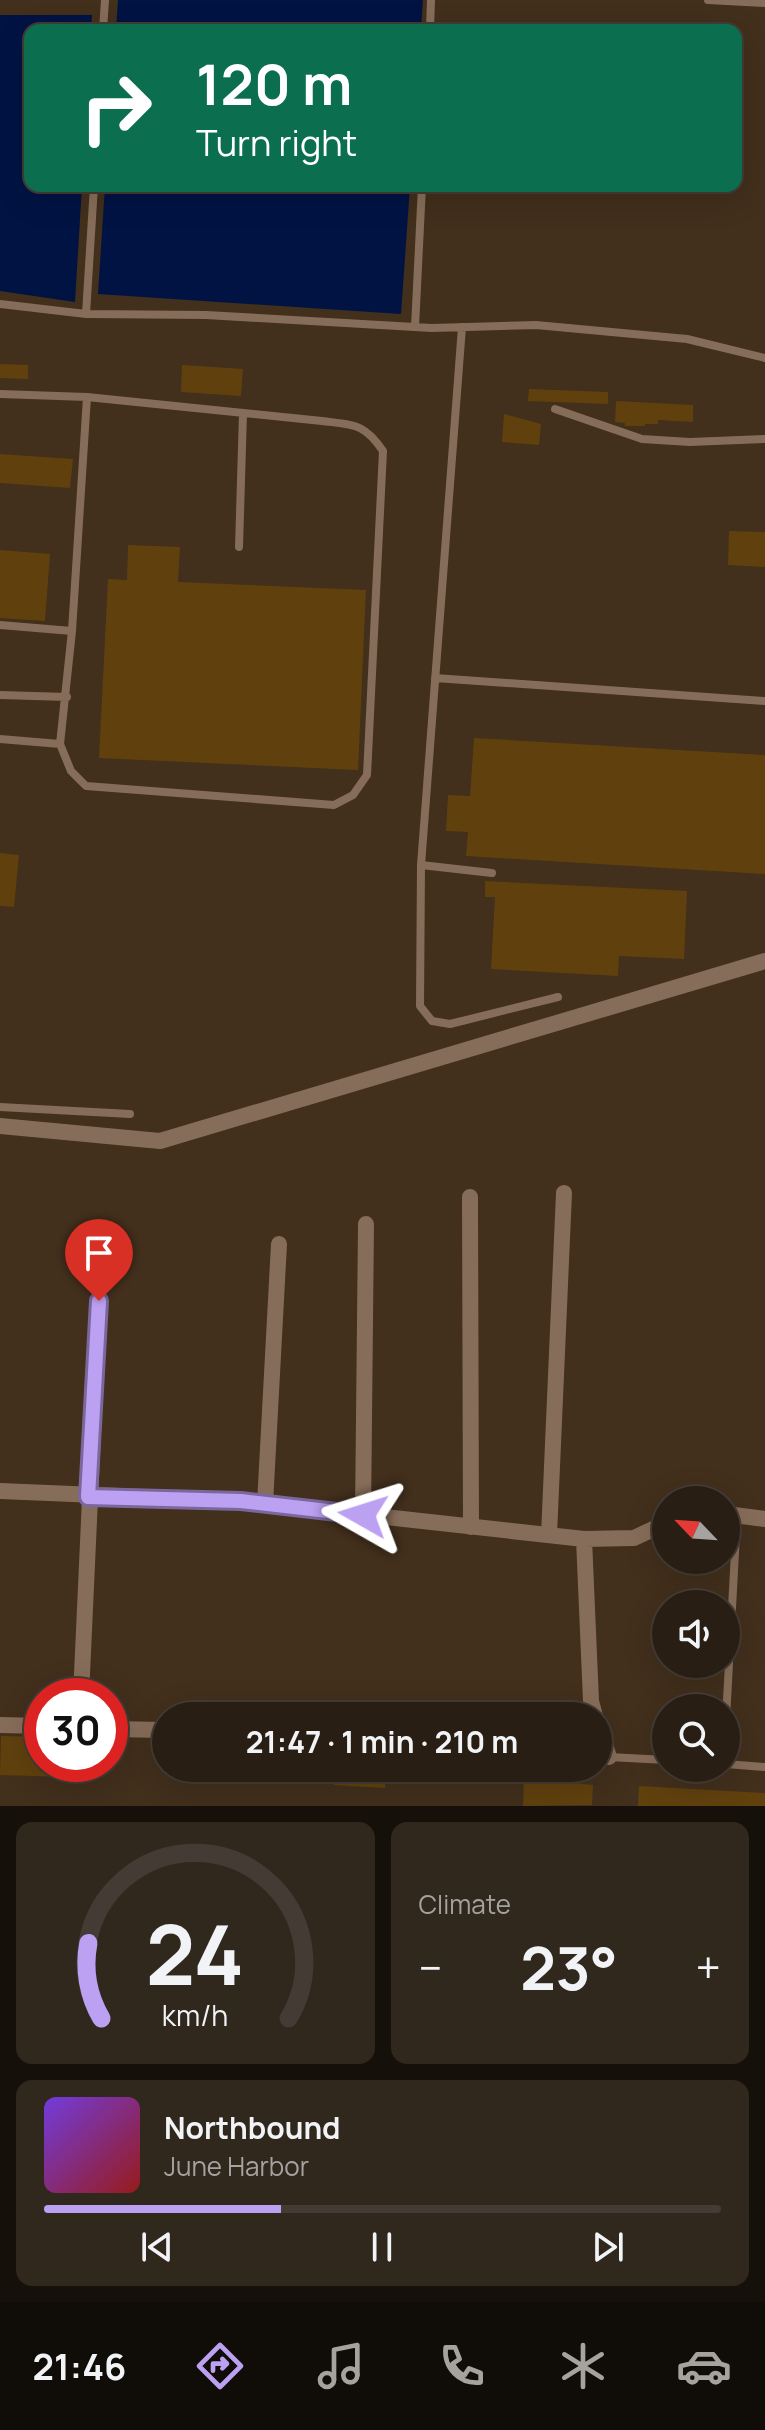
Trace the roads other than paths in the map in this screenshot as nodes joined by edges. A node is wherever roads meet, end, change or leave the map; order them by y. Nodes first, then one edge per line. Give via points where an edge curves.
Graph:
1 (105, 0) edge
2 (431, 0) edge
3 (708, 0) edge
4 (765, 3) edge
5 (103, 24) edge
6 (430, 24) edge
7 (94, 192) edge
8 (422, 192) edge
9 (0, 304) edge
10 (86, 314) junction
11 (415, 327) junction
12 (462, 327) junction
13 (765, 358) edge
14 (0, 394) edge
15 (87, 397) junction
16 (555, 409) dead end
17 (243, 413) junction
18 (765, 439) edge
19 (239, 547) dead end
20 (0, 625) edge
21 (72, 631) junction
22 (435, 678) junction
23 (0, 695) edge
24 (67, 697) junction
25 (765, 701) edge
26 (0, 739) edge
27 (60, 744) junction
28 (421, 865) junction
29 (492, 873) dead end
30 (765, 961) edge
31 (558, 997) dead end
32 (0, 1107) edge
33 (130, 1114) dead end
34 (0, 1126) edge
35 (564, 1193) dead end
36 (470, 1197) dead end
37 (366, 1224) dead end
38 (279, 1244) dead end
39 (99, 1301) dead end
40 (0, 1491) edge
41 (88, 1497) junction
42 (265, 1504) junction
43 (363, 1515) junction
44 (740, 1515) edge
45 (765, 1519) edge
46 (471, 1527) junction
47 (652, 1530) edge
48 (549, 1535) junction
49 (584, 1539) junction
50 (730, 1574) edge
51 (82, 1678) edge
52 (727, 1694) edge
53 (591, 1702) edge
54 (0, 1725) edge
55 (24, 1726) edge
56 (128, 1729) edge
57 (152, 1730) edge
58 (612, 1757) edge
59 (652, 1759) edge
60 (740, 1765) edge
61 (765, 1767) edge

1 - 5 lane
2 - 6 lane
3 - 4 lane
7 - 10 lane
8 - 11 lane
9 - 10 lane
10 - 11 lane
11 - 12 lane
12 - 13 lane via 536,325 687,339
12 - 22 lane
14 - 15 lane
15 - 17 lane
15 - 21 lane
16 - 18 lane via 642,439
17 - 19 lane
17 - 27 lane via 359,425 383,451 367,775 353,795 334,805 86,786 71,771
20 - 21 lane
21 - 24 lane
22 - 25 lane
22 - 28 lane
23 - 24 lane
24 - 27 lane
26 - 27 lane
28 - 29 lane
28 - 31 lane via 420,1006 432,1021 450,1024
30 - 34 street via 160,1141
32 - 33 lane
35 - 48 street
36 - 46 street
37 - 43 street
38 - 42 street
39 - 41 street
40 - 41 street
41 - 42 street
41 - 51 street
42 - 43 street
43 - 46 street
44 - 45 street
46 - 48 street
47 - 49 street via 634,1538
48 - 49 street
49 - 53 street
50 - 52 lane
54 - 55 street
56 - 57 street
58 - 59 lane
60 - 61 lane

